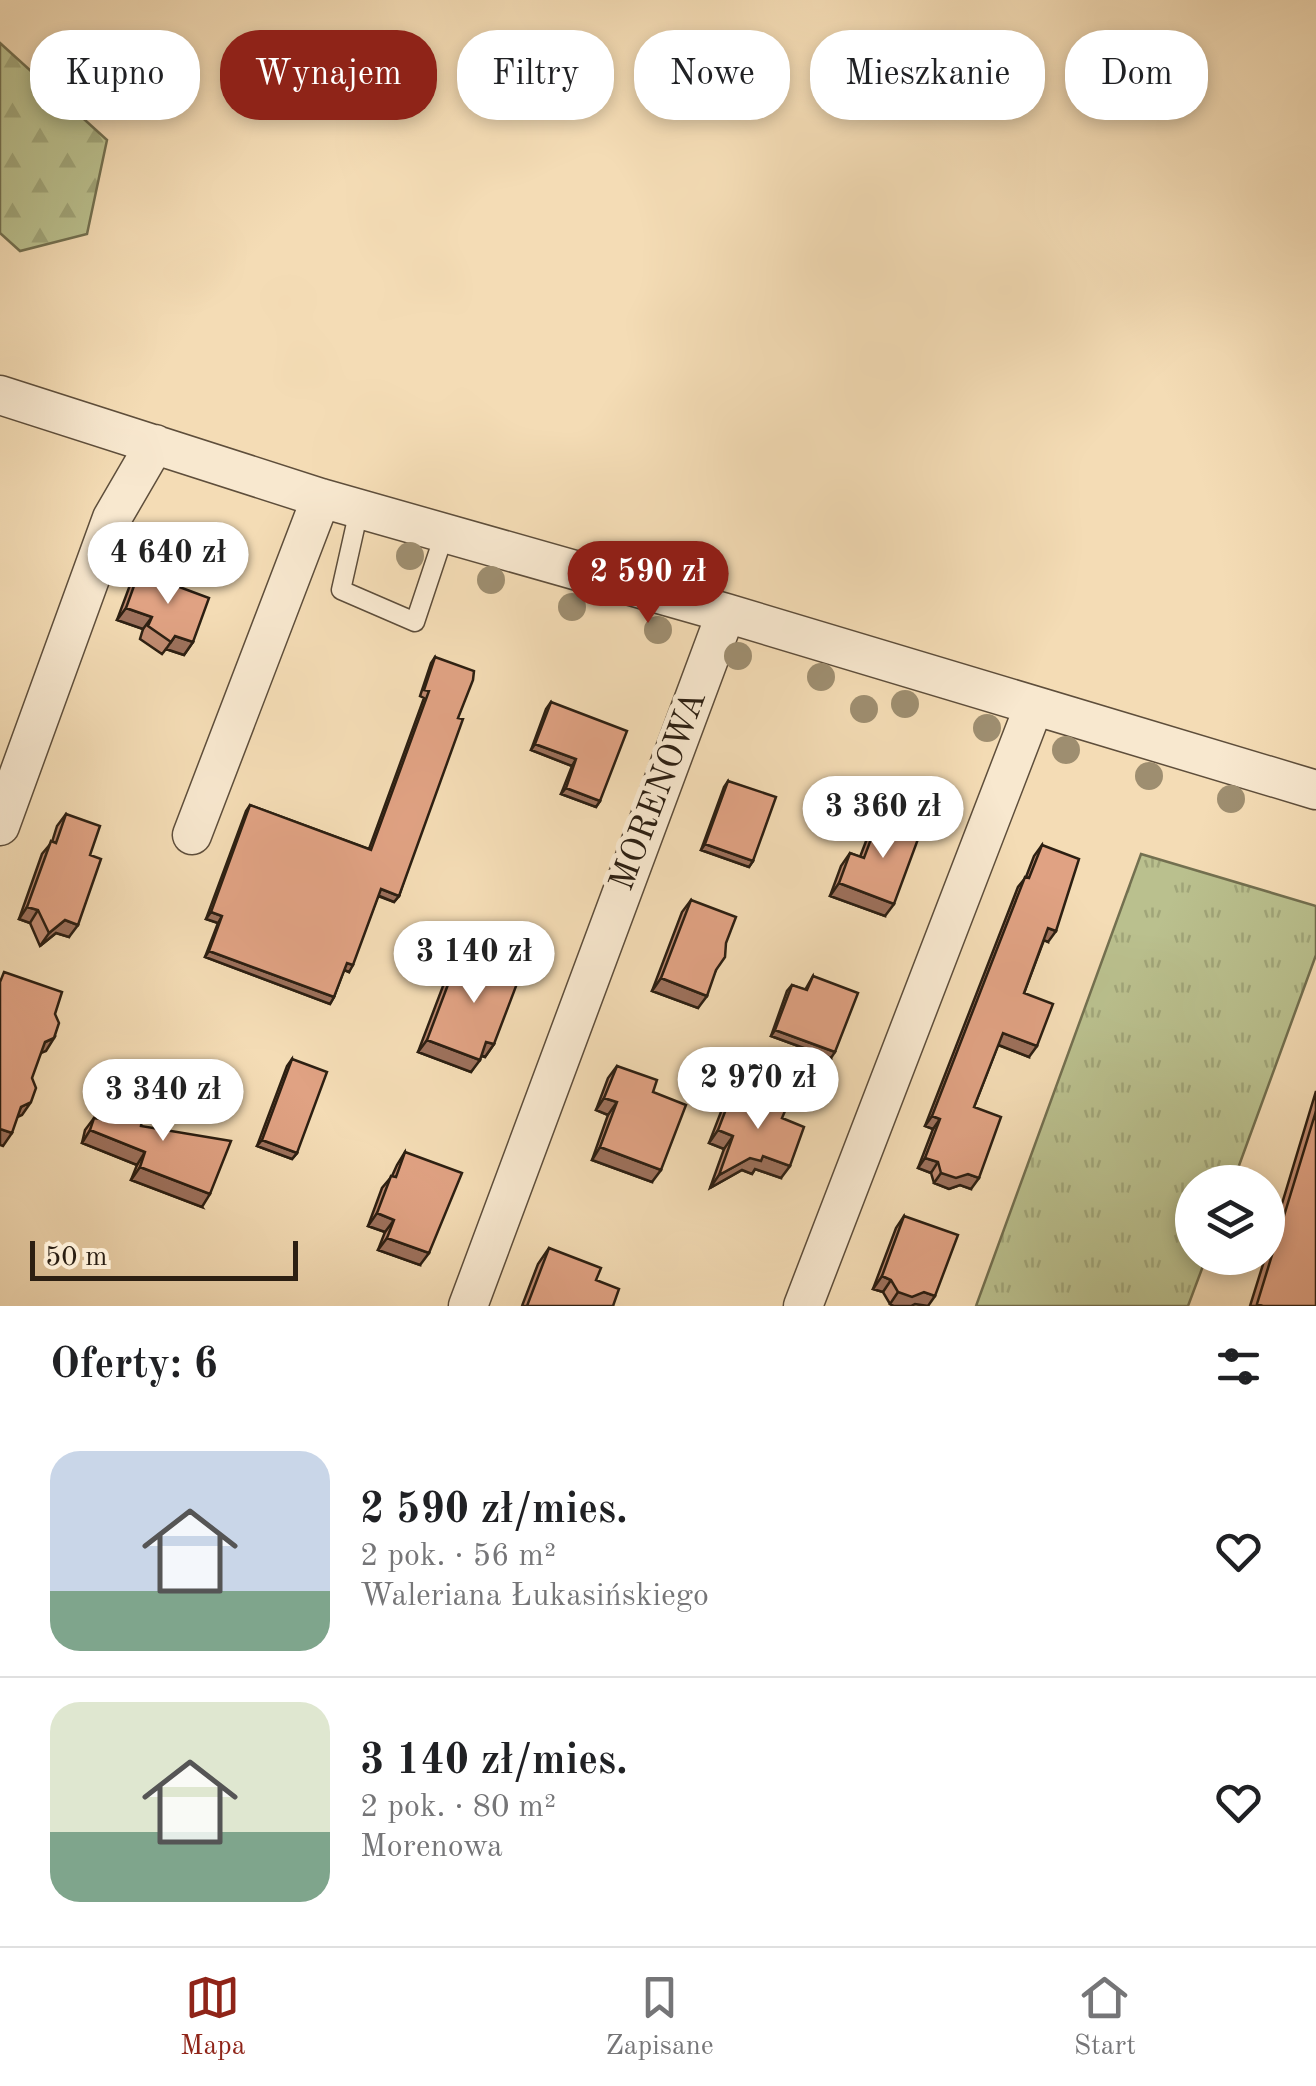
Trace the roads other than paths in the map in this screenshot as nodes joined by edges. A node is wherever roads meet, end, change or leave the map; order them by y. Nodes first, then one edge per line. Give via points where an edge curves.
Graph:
1 (0, 395) edge
2 (155, 444) junction
3 (320, 498) junction
4 (359, 510) junction
5 (444, 535) junction
6 (726, 613) junction
7 (1034, 706) junction
8 (1316, 790) edge
9 (0, 826) edge
10 (192, 835) dead end
11 (468, 1306) edge
12 (803, 1306) edge

1 - 2 street
2 - 3 street
2 - 9 street via 112,518
3 - 4 street
3 - 10 street
4 - 5 street
4 - 5 lane via 342,590 415,622
5 - 6 street
6 - 7 street
6 - 11 street, MORENOWA
7 - 8 street
7 - 12 street

